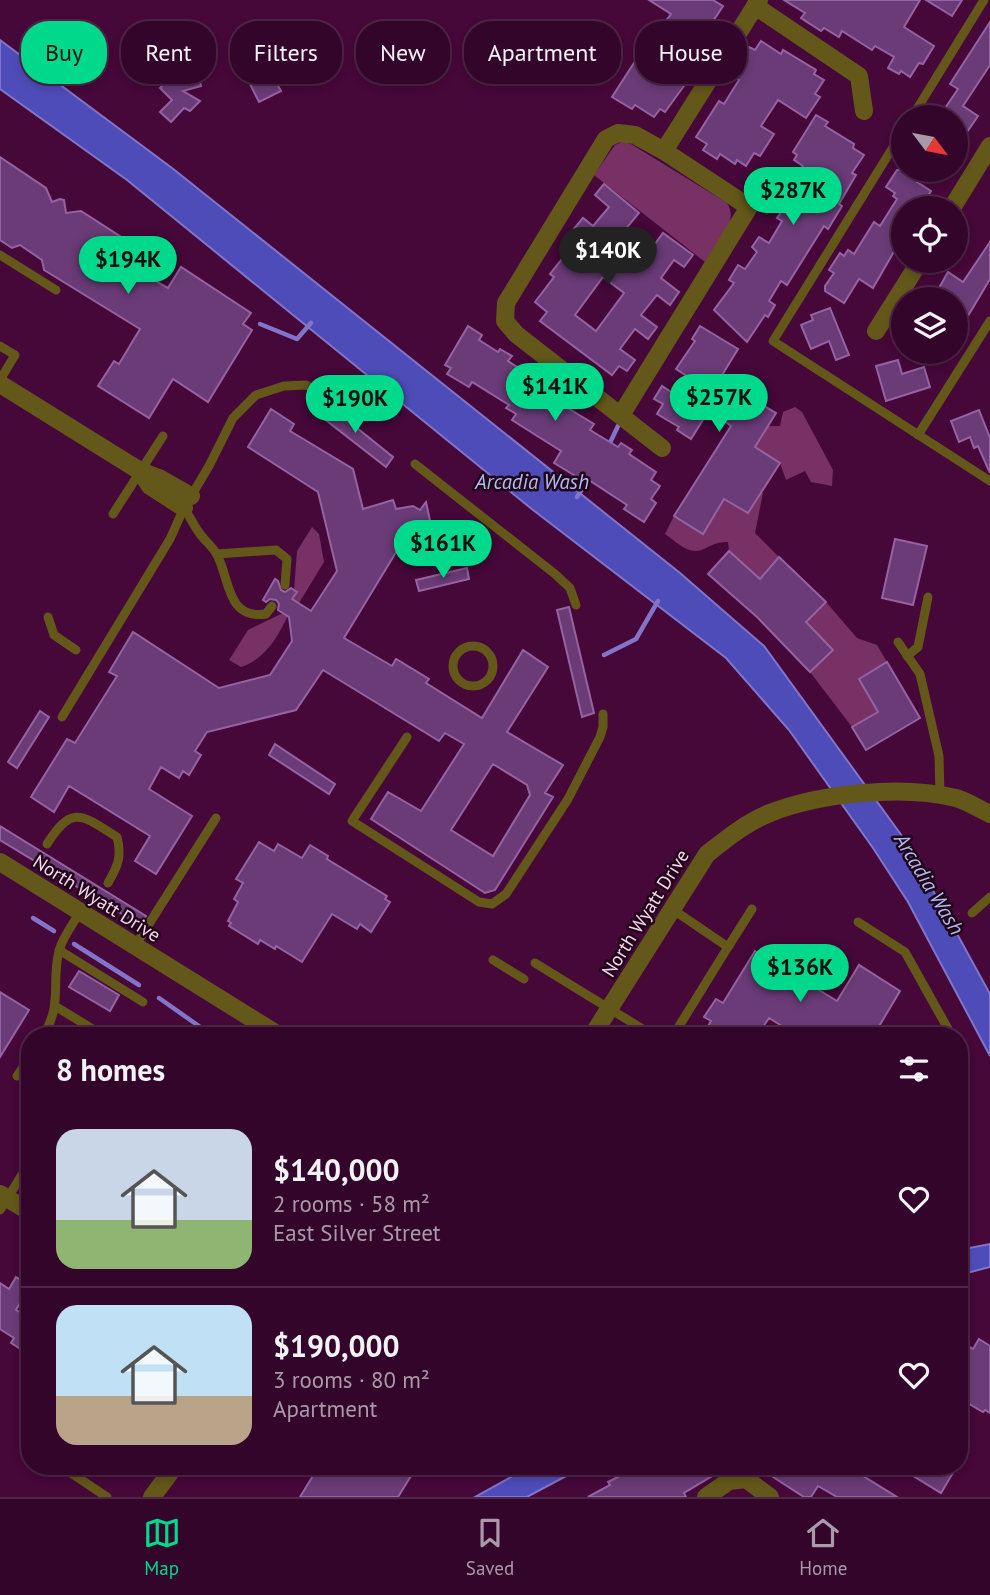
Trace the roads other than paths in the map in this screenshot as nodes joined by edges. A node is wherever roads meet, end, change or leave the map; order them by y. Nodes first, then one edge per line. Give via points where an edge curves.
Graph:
1 (984, 0) edge
2 (757, 3) edge
3 (919, 105) edge
4 (864, 111) dead end
5 (990, 146) edge
6 (664, 150) junction
7 (891, 150) edge
8 (959, 196) edge
9 (0, 255) edge
10 (912, 273) edge
11 (56, 290) dead end
12 (990, 320) edge
13 (876, 331) dead end
14 (0, 345) edge
15 (0, 382) edge
16 (331, 398) dead end
17 (621, 415) junction
18 (918, 435) junction
19 (163, 436) dead end
20 (662, 449) dead end
21 (415, 464) dead end
22 (140, 471) junction
23 (990, 481) edge
24 (187, 502) junction
25 (113, 514) dead end
26 (217, 554) junction
27 (285, 585) dead end
28 (928, 597) dead end
29 (576, 605) dead end
30 (272, 606) dead end
31 (48, 617) dead end
32 (898, 642) dead end
33 (464, 647) joint
34 (76, 650) dead end
35 (907, 656) junction
36 (603, 714) dead end
37 (62, 717) dead end
38 (407, 737) dead end
39 (940, 796) junction
40 (990, 814) edge
41 (216, 818) dead end
42 (47, 844) dead end
43 (0, 862) edge
44 (108, 883) dead end
45 (990, 897) edge
46 (672, 909) junction
47 (752, 909) dead end
48 (80, 912) junction
49 (972, 913) dead end
50 (858, 922) dead end
51 (135, 946) junction
52 (728, 947) junction
53 (59, 950) junction
54 (494, 960) dead end
55 (535, 963) dead end
56 (524, 979) dead end
57 (143, 1002) dead end
58 (55, 1006) junction
59 (610, 1008) junction
60 (49, 1027) edge
61 (89, 1027) edge
62 (261, 1027) edge
63 (598, 1027) edge
64 (640, 1027) edge
65 (679, 1027) edge
66 (947, 1027) edge
67 (21, 1070) edge
68 (17, 1076) dead end
69 (21, 1175) edge
70 (2, 1201) edge
71 (21, 1208) edge
72 (74, 1475) edge
73 (168, 1475) edge
74 (104, 1495) edge
75 (152, 1497) edge
76 (706, 1497) edge
77 (770, 1497) edge

1 - 3 lane
2 - 4 street via 859,76
2 - 6 street
5 - 8 street
6 - 17 street via 750,207
6 - 17 street via 635,135 618,133 606,139 506,303 505,321 516,334
7 - 18 lane via 773,341
9 - 11 lane
10 - 13 street
12 - 18 lane
14 - 15 lane via 15,355
15 - 22 street
16 - 24 lane via 306,385 256,395 233,418
17 - 20 street
18 - 23 lane
19 - 22 lane
21 - 29 lane via 555,573 570,588
22 - 24 street via 150,486
22 - 25 lane
24 - 26 lane via 199,532
24 - 37 lane via 170,539
26 - 27 lane via 276,550 287,559
26 - 30 lane via 236,604 257,615 266,614
28 - 35 lane via 918,647
31 - 34 lane via 54,635
32 - 35 lane
33 - 33 lane via 455,657 454,671 462,683 480,685 490,677 493,659 478,646
35 - 39 lane via 920,674 939,756
36 - 38 lane via 600,737 568,799 506,894 492,904 479,902 352,821
39 - 40 street, North Wyatt Drive
39 - 46 street, North Wyatt Drive via 825,796 768,814 707,854
41 - 51 lane
42 - 44 lane via 69,818 85,817 117,837 121,852
43 - 48 street, North Wyatt Drive
45 - 49 lane
46 - 52 lane
46 - 59 street, North Wyatt Drive
47 - 52 lane
48 - 51 street, North Wyatt Drive
48 - 53 lane
50 - 66 lane via 905,952
51 - 62 street, North Wyatt Drive
52 - 65 lane
53 - 57 lane
53 - 58 lane
54 - 56 lane
55 - 59 lane
58 - 60 lane
58 - 61 lane
59 - 63 street, North Wyatt Drive
59 - 64 lane
67 - 68 lane
69 - 70 lane
70 - 71 street
72 - 74 lane
73 - 75 street
76 - 77 street via 729,1481 746,1479

